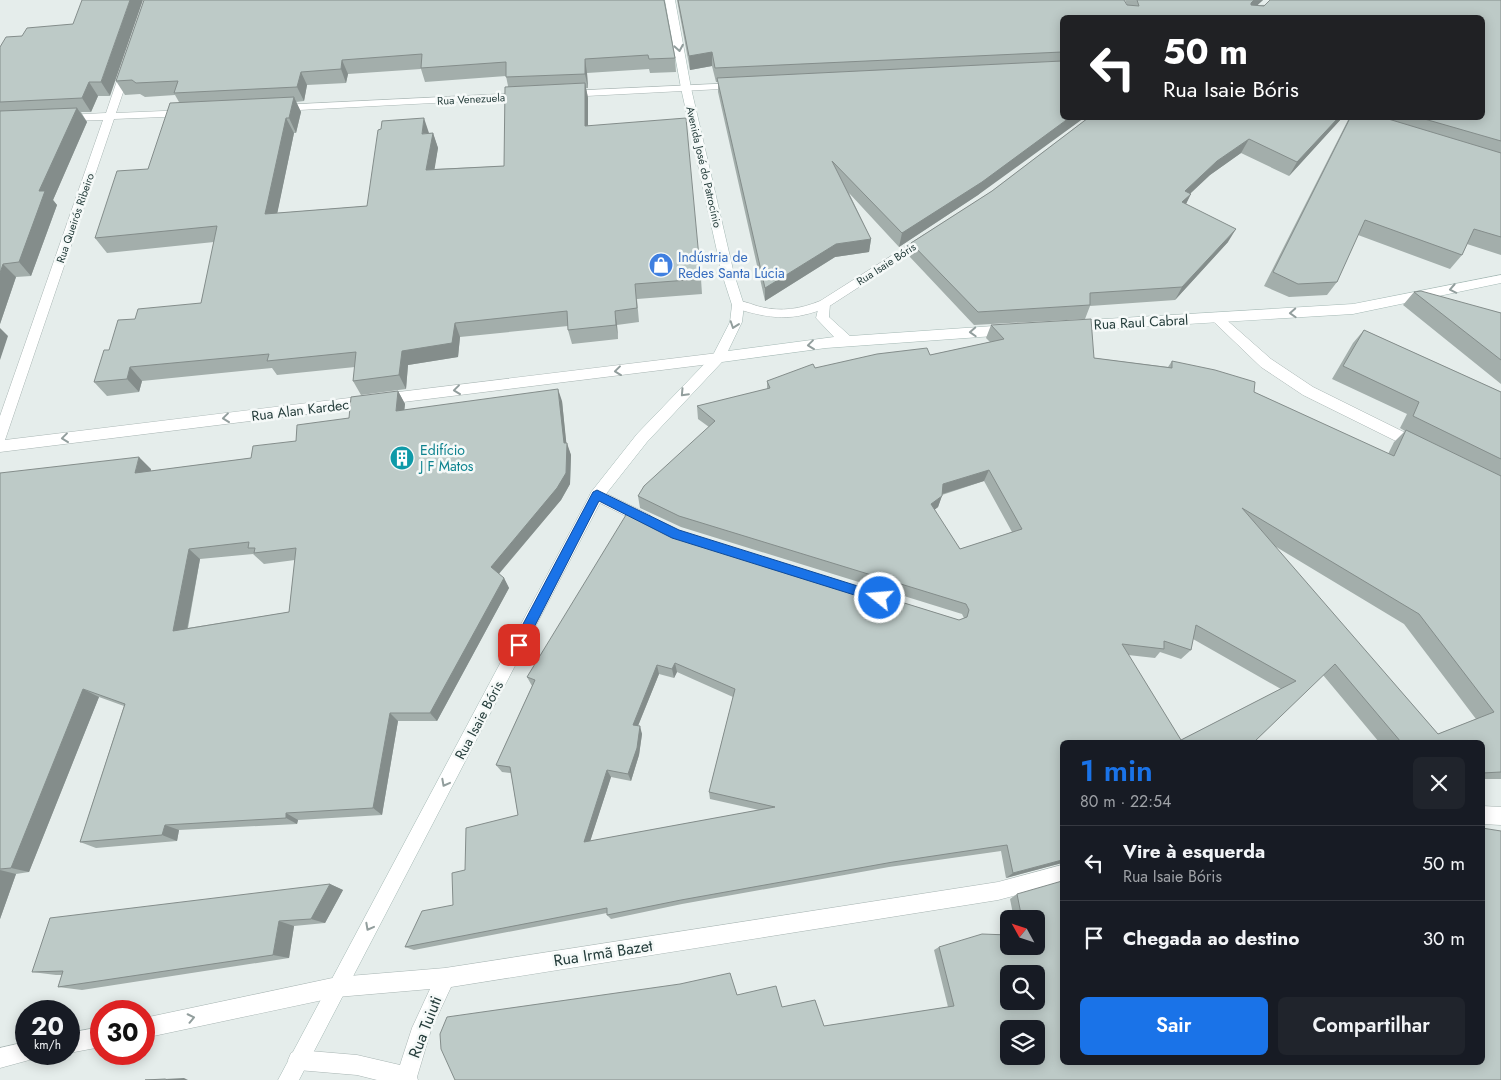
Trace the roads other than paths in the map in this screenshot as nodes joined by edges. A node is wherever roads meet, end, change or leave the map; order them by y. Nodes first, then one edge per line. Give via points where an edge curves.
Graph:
1 (670, 0) edge
2 (131, 54) edge
3 (745, 86) edge
4 (686, 88) junction
5 (557, 95) edge
6 (537, 96) edge
7 (268, 109) edge
8 (199, 112) edge
9 (109, 117) junction
10 (50, 119) edge
11 (936, 231) edge
12 (1501, 279) edge
13 (824, 304) junction
14 (738, 305) junction
15 (1217, 318) junction
16 (1060, 327) edge
17 (1020, 329) edge
18 (847, 340) junction
19 (718, 358) junction
20 (0, 436) edge
21 (0, 446) edge
22 (1431, 452) edge
23 (597, 495) junction
24 (658, 526) edge
25 (1485, 815) edge
26 (1501, 816) edge
27 (1060, 875) edge
28 (445, 978) junction
29 (337, 988) junction
30 (155, 1026) edge
31 (15, 1055) edge
32 (0, 1058) edge
33 (298, 1060) junction
34 (408, 1079) edge
35 (288, 1080) edge

1 -> 4 street, Avenida José do Patrocínio
2 - 9 street, Rua Queirós Ribeiro
3 - 4 street
4 - 5 street
4 - 14 street, Avenida José do Patrocínio via 728,274
6 - 7 street, Rua Venezuela
8 - 9 street
9 - 10 street
9 - 20 street, Rua Queirós Ribeiro
11 - 13 street, Rua Isaie Bóris
12 -> 15 street, Rua Raul Cabral via 1353,309
13 - 14 street, Rua Isaie Bóris via 786,316
13 - 18 street via 822,318
14 -> 19 street via 736,322
15 - 16 street, Rua Raul Cabral
15 - 22 street via 1266,364 1308,391
17 -> 18 street
18 -> 19 street
19 -> 21 street, Rua Alan Kardec
19 -> 23 street, Rua Isaie Bóris via 642,438
23 - 24 street
23 -> 29 street, Rua Isaie Bóris
25 - 26 street
27 - 28 street, Rua Irmã Bazet via 998,891
28 - 29 street, Rua Irmã Bazet
28 - 34 street, Rua Tuiuti via 422,1028
30 -> 29 street, Rua Irmã Bazet
29 - 33 street, Rua Isaie Bóris
31 - 32 street
33 - 34 street, Rua Tuiuti via 357,1065
33 - 35 street, Rua Isaie Bóris

